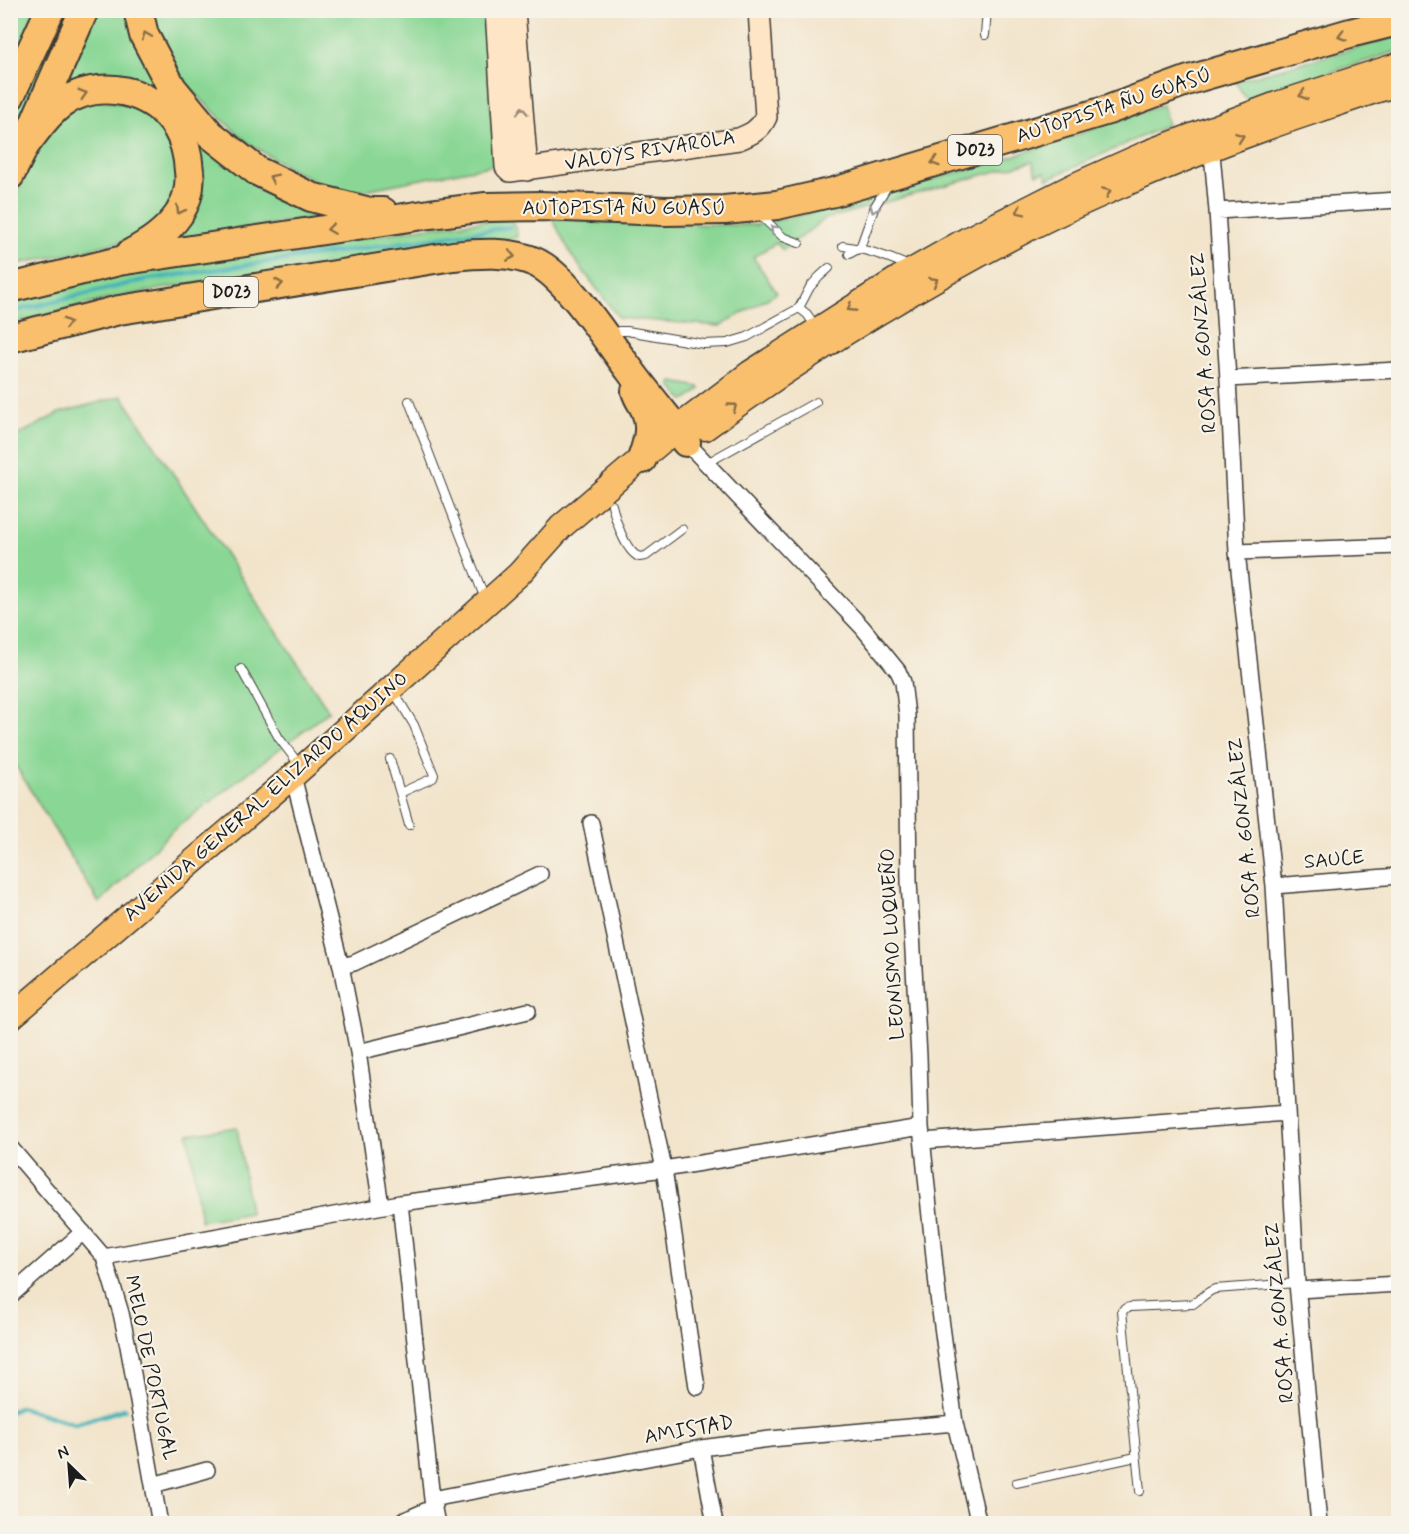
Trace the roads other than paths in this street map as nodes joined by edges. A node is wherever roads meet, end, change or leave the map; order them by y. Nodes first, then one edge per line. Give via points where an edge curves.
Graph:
1 (50, 10) edge
2 (84, 10) edge
3 (138, 10) edge
4 (496, 10) edge
5 (514, 10) edge
6 (759, 10) edge
7 (987, 10) edge
8 (1398, 21) edge
9 (985, 35) dead end
10 (1398, 65) edge
11 (1398, 84) edge
12 (10, 96) edge
13 (1210, 139) junction
14 (25, 145) junction
15 (527, 170) junction
16 (896, 174) junction
17 (10, 175) edge
18 (1398, 201) edge
19 (753, 207) junction
20 (1217, 211) junction
21 (430, 214) junction
22 (799, 243) dead end
23 (843, 246) dead end
24 (860, 248) junction
25 (849, 254) dead end
26 (119, 261) junction
27 (829, 268) dead end
28 (907, 281) junction
29 (10, 288) edge
30 (799, 308) junction
31 (818, 330) junction
32 (10, 338) edge
33 (605, 338) junction
34 (628, 369) junction
35 (1398, 370) edge
36 (1228, 379) junction
37 (410, 401) dead end
38 (816, 402) dead end
39 (681, 435) junction
40 (642, 459) junction
41 (707, 463) junction
42 (612, 505) junction
43 (682, 529) dead end
44 (1398, 546) edge
45 (1237, 552) junction
46 (519, 574) junction
47 (486, 603) junction
48 (241, 669) dead end
49 (391, 688) junction
50 (390, 759) dead end
51 (298, 772) junction
52 (400, 793) junction
53 (591, 823) dead end
54 (409, 825) dead end
55 (540, 874) dead end
56 (1398, 876) edge
57 (1274, 886) junction
58 (341, 966) junction
59 (528, 1011) dead end
60 (10, 1018) edge
61 (358, 1052) junction
62 (1287, 1113) junction
63 (922, 1134) junction
64 (10, 1147) edge
65 (664, 1169) junction
66 (400, 1203) junction
67 (381, 1206) junction
68 (83, 1232) junction
69 (104, 1257) junction
70 (1398, 1284) edge
71 (1298, 1287) junction
72 (10, 1296) edge
73 (697, 1388) dead end
74 (956, 1423) junction
75 (701, 1448) junction
76 (1136, 1457) junction
77 (207, 1470) dead end
78 (1016, 1483) dead end
79 (153, 1485) junction
80 (1140, 1491) dead end
81 (433, 1503) junction
82 (160, 1524) edge
83 (396, 1524) edge
84 (437, 1524) edge
85 (715, 1524) edge
86 (979, 1524) edge
87 (1319, 1524) edge

1 - 12 highway
2 - 14 highway
21 -> 3 highway via 370,212 311,197 257,171 210,134 172,88 144,35
4 - 15 street via 506,167 510,171
15 -> 5 street
6 - 15 street, VALOYS RIVAROLA via 765,117 758,129 739,139
7 - 9 lane
8 -> 16 highway, AUTOPISTA ÑU GUASÚ / D023 via 1189,80 1108,110
10 -> 13 main road, AVENIDA GENERAL ELIZARDO AQUINO via 1277,104
13 -> 11 main road, AVENIDA GENERAL ELIZARDO AQUINO via 1268,127
13 - 20 street, ROSA A. GONZÁLEZ
13 - 28 main road, AVENIDA GENERAL ELIZARDO AQUINO via 1102,194
14 - 17 highway
14 -> 26 highway via 60,104 99,89 139,95 158,107 176,126 184,142 190,178 180,213 153,241
16 - 19 highway, AUTOPISTA ÑU GUASÚ / D023 via 834,192
16 -> 24 lane via 875,206
18 - 20 street
19 - 21 highway, AUTOPISTA ÑU GUASÚ / D023 via 666,211 486,207
22 -> 19 lane via 783,237
20 - 36 street, ROSA A. GONZÁLEZ
21 -> 26 highway, AUTOPISTA ÑU GUASÚ / D023
23 - 24 lane
24 - 25 lane
24 - 28 lane via 892,258
26 - 29 highway, AUTOPISTA ÑU GUASÚ / D023
27 - 30 lane via 810,287
28 -> 31 main road, AVENIDA GENERAL ELIZARDO AQUINO
39 -> 28 main road, AVENIDA GENERAL ELIZARDO AQUINO via 825,345
30 - 31 lane
30 - 33 lane via 747,337 727,343 704,344 622,331
31 - 39 main road, AVENIDA GENERAL ELIZARDO AQUINO via 750,373
32 -> 33 highway, D023 via 119,310 474,254 506,255 545,267 573,295
33 - 34 highway, D023
34 - 39 highway, D023
34 - 40 highway via 649,425 649,440
35 - 36 street
36 - 45 street, ROSA A. GONZÁLEZ
37 - 47 lane
38 - 41 lane
39 - 40 main road, AVENIDA GENERAL ELIZARDO AQUINO
39 - 41 street, LEONISMO LUQUEÑO
39 - 42 main road, AVENIDA GENERAL ELIZARDO AQUINO
40 - 46 main road, AVENIDA GENERAL ELIZARDO AQUINO via 561,527
41 - 63 street, LEONISMO LUQUEÑO via 862,627 903,682
42 - 43 lane via 616,523 632,553 639,557
42 - 46 main road, AVENIDA GENERAL ELIZARDO AQUINO
44 - 45 street
45 - 57 street, ROSA A. GONZÁLEZ
46 - 47 main road, AVENIDA GENERAL ELIZARDO AQUINO
47 - 49 main road, AVENIDA GENERAL ELIZARDO AQUINO
48 - 51 lane
49 - 51 main road, AVENIDA GENERAL ELIZARDO AQUINO
49 - 52 lane via 414,725 434,774 433,778
50 - 52 lane
51 - 58 street
51 - 60 main road, AVENIDA GENERAL ELIZARDO AQUINO
52 - 54 lane
53 - 65 street
55 - 58 street
56 - 57 street, SAUCE
57 - 62 street, ROSA A. GONZÁLEZ
58 - 61 street
59 - 61 street
61 - 67 street
62 - 63 street
62 - 71 street, ROSA A. GONZÁLEZ
63 - 65 street
63 - 74 street, LEONISMO LUQUEÑO via 938,1296
64 - 68 street, MELO DE PORTUGAL
65 - 66 street
65 - 73 street
66 - 67 street
66 - 81 street
67 - 69 street
68 - 69 street, MELO DE PORTUGAL
68 - 72 street
69 - 79 street, MELO DE PORTUGAL via 121,1313
70 - 71 street
71 - 76 lane via 1215,1289 1193,1304 1130,1307 1122,1311
71 - 87 street, ROSA A. GONZÁLEZ
74 - 75 street, AMISTAD
74 - 86 street, LEONISMO LUQUEÑO
75 - 81 street, AMISTAD
75 - 85 street
76 - 78 lane
76 - 80 lane
77 - 79 street
79 - 82 street, MELO DE PORTUGAL
81 - 83 street, AMISTAD
81 - 84 street

